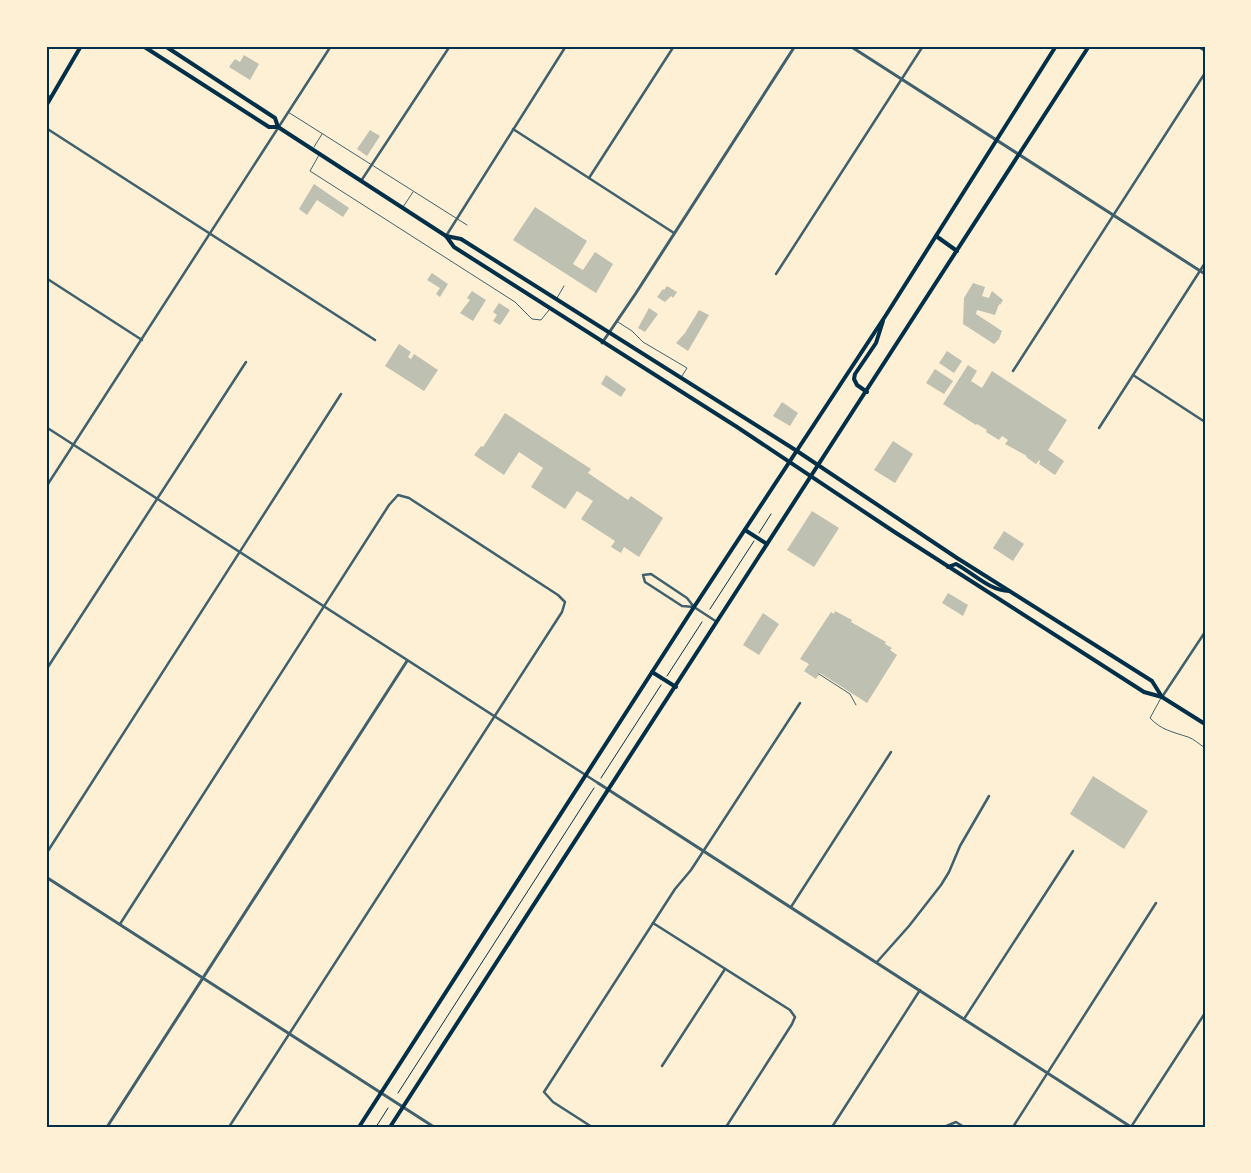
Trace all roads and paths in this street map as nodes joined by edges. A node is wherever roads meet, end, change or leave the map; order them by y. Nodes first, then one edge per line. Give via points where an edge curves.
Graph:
1 (81, 46) edge
2 (143, 46) edge
3 (165, 46) edge
4 (331, 46) edge
5 (450, 46) edge
6 (566, 46) edge
7 (674, 46) edge
8 (795, 46) edge
9 (850, 46) edge
10 (923, 46) edge
11 (1056, 46) edge
12 (1089, 46) edge
13 (1197, 46) edge
14 (1205, 51) edge
15 (1205, 73) edge
16 (901, 79) junction
17 (46, 94) edge
18 (52, 98) junction
19 (46, 106) edge
20 (288, 112) junction
21 (278, 127) junction
22 (46, 128) edge
23 (513, 129) junction
24 (322, 134) junction
25 (996, 140) junction
26 (312, 150) junction
27 (320, 155) junction
28 (1019, 155) junction
29 (371, 165) junction
30 (589, 178) junction
31 (361, 181) junction
32 (413, 191) junction
33 (402, 208) junction
34 (1113, 215) junction
35 (456, 219) junction
36 (467, 225) dead end
37 (210, 234) junction
38 (674, 234) junction
39 (446, 236) junction
40 (936, 236) junction
41 (957, 250) junction
42 (1205, 263) edge
43 (1200, 271) junction
44 (776, 274) dead end
45 (1205, 274) edge
46 (46, 278) edge
47 (564, 286) dead end
48 (556, 300) junction
49 (550, 309) junction
50 (886, 315) junction
51 (617, 322) junction
52 (609, 333) junction
53 (142, 340) junction
54 (376, 340) dead end
55 (602, 343) junction
56 (246, 362) dead end
57 (1013, 371) dead end
58 (1133, 375) junction
59 (681, 378) junction
60 (867, 392) junction
61 (341, 394) dead end
62 (1205, 422) edge
63 (46, 428) edge
64 (1099, 428) dead end
65 (74, 445) junction
66 (797, 451) junction
67 (790, 462) junction
68 (818, 466) junction
69 (810, 477) junction
70 (46, 487) edge
71 (157, 499) junction
72 (771, 514) dead end
73 (745, 530) junction
74 (758, 533) dead end
75 (754, 541) dead end
76 (767, 544) junction
77 (240, 552) junction
78 (948, 567) junction
79 (1009, 591) junction
80 (324, 606) junction
81 (694, 607) junction
82 (710, 609) dead end
83 (702, 622) dead end
84 (718, 623) junction
85 (1205, 632) edge
86 (408, 661) junction
87 (46, 670) edge
88 (652, 672) junction
89 (819, 674) dead end
90 (666, 676) dead end
91 (662, 683) dead end
92 (676, 687) junction
93 (1162, 697) junction
94 (800, 703) dead end
95 (856, 705) dead end
96 (494, 716) junction
97 (1205, 724) edge
98 (1205, 748) edge
99 (891, 752) dead end
100 (586, 775) junction
101 (600, 778) dead end
102 (598, 783) joint
103 (594, 788) dead end
104 (609, 790) junction
105 (989, 796) dead end
106 (703, 851) junction
107 (1073, 851) dead end
108 (46, 854) edge
109 (46, 877) edge
110 (1156, 903) dead end
111 (791, 908) junction
112 (653, 923) junction
113 (120, 925) junction
114 (877, 962) junction
115 (725, 970) junction
116 (203, 978) junction
117 (920, 990) junction
118 (1205, 1014) edge
119 (964, 1019) junction
120 (289, 1034) junction
121 (662, 1066) dead end
122 (1048, 1074) junction
123 (381, 1092) junction
124 (398, 1093) dead end
125 (403, 1107) junction
126 (388, 1108) dead end
127 (944, 1126) edge
128 (106, 1127) edge
129 (229, 1127) edge
130 (359, 1127) edge
131 (376, 1127) edge
132 (390, 1127) edge
133 (434, 1127) edge
134 (592, 1127) edge
135 (726, 1127) edge
136 (832, 1127) edge
137 (964, 1127) edge
138 (1013, 1127) edge
139 (1131, 1127) edge

1 - 18 main road
2 - 21 main road via 269,128
3 - 21 main road via 275,118
4 - 20 street
5 - 29 street
6 - 23 street
7 - 30 street
8 - 38 street
9 - 16 street
10 - 16 street
11 - 25 main road
12 - 28 main road
13 - 14 street
15 - 34 street
16 - 25 street
16 - 44 street
17 - 18 street
18 - 19 main road
20 - 21 street
20 - 24 lane
21 - 26 main road
21 - 37 street
22 - 37 street
23 - 30 street
23 - 35 street
24 - 26 lane
24 - 29 lane
25 - 28 street
25 - 40 main road
26 - 27 main road
27 - 31 main road
27 - 49 lane via 310,170 515,302 532,319 542,320
28 - 34 street
28 - 41 main road
29 - 31 street
29 - 32 lane
30 - 38 street
31 - 33 main road
32 - 33 lane
32 - 35 lane
33 - 39 main road
34 - 43 street
34 - 57 street
35 - 36 lane
35 - 39 street
37 - 53 street
37 - 54 street
38 - 51 street
39 - 48 main road via 461,239
39 - 49 main road via 454,248
40 - 41 main road
40 - 50 main road
41 - 60 main road
42 - 43 street
43 - 45 street
43 - 58 street
46 - 53 street
47 - 48 lane
48 - 52 main road
49 - 55 main road
50 - 60 main road via 876,343 854,379
50 - 66 main road
51 - 52 street
51 - 59 lane via 687,368
52 - 55 street
52 - 59 main road
53 - 65 street
55 - 67 main road
56 - 71 street
58 - 62 street
58 - 64 street
59 - 66 main road
60 - 68 main road
61 - 77 street
63 - 65 street
65 - 70 street
65 - 71 street
66 - 67 main road
66 - 68 main road
67 - 69 main road
67 - 73 main road
68 - 69 main road
68 - 79 main road
69 - 76 main road
69 - 78 main road
71 - 77 street
71 - 87 street
72 - 74 path
73 - 76 main road
73 - 81 main road
75 - 82 path
76 - 84 main road
77 - 80 street
77 - 108 street
78 - 79 main road via 956,564 993,588
78 - 93 main road via 1144,692
79 - 93 main road via 1152,681
80 - 86 street
80 - 96 street via 389,505 398,496 409,498 565,602 562,612
80 - 113 street
81 - 81 street via 680,593 650,574 644,575 645,582 682,606
81 - 84 street
81 - 88 main road
83 - 90 path
84 - 92 main road
85 - 93 street
86 - 96 street
86 - 116 street
88 - 92 main road
88 - 100 main road
89 - 95 lane via 850,694
91 - 101 path
92 - 104 main road
93 - 97 main road
93 - 98 lane via 1150,718 1164,730 1190,738
94 - 106 street
96 - 100 street
96 - 120 street
99 - 111 street
100 - 102 street
100 - 123 main road
102 - 104 street
103 - 124 path
104 - 106 street
104 - 125 main road
105 - 114 street via 941,886
106 - 111 street
106 - 112 street
107 - 119 street
109 - 113 street
110 - 122 street
111 - 114 street
112 - 115 street
112 - 134 street via 544,1092 553,1102
113 - 116 street
114 - 117 street
115 - 121 street
115 - 135 street via 790,1010 794,1017
116 - 120 street
116 - 128 street
117 - 119 street
117 - 136 street
118 - 139 street
119 - 122 street
120 - 123 street
120 - 129 street
122 - 138 street
122 - 139 street
123 - 125 street
123 - 130 main road
125 - 132 main road
125 - 133 street
126 - 131 path
127 - 137 street via 956,1122

